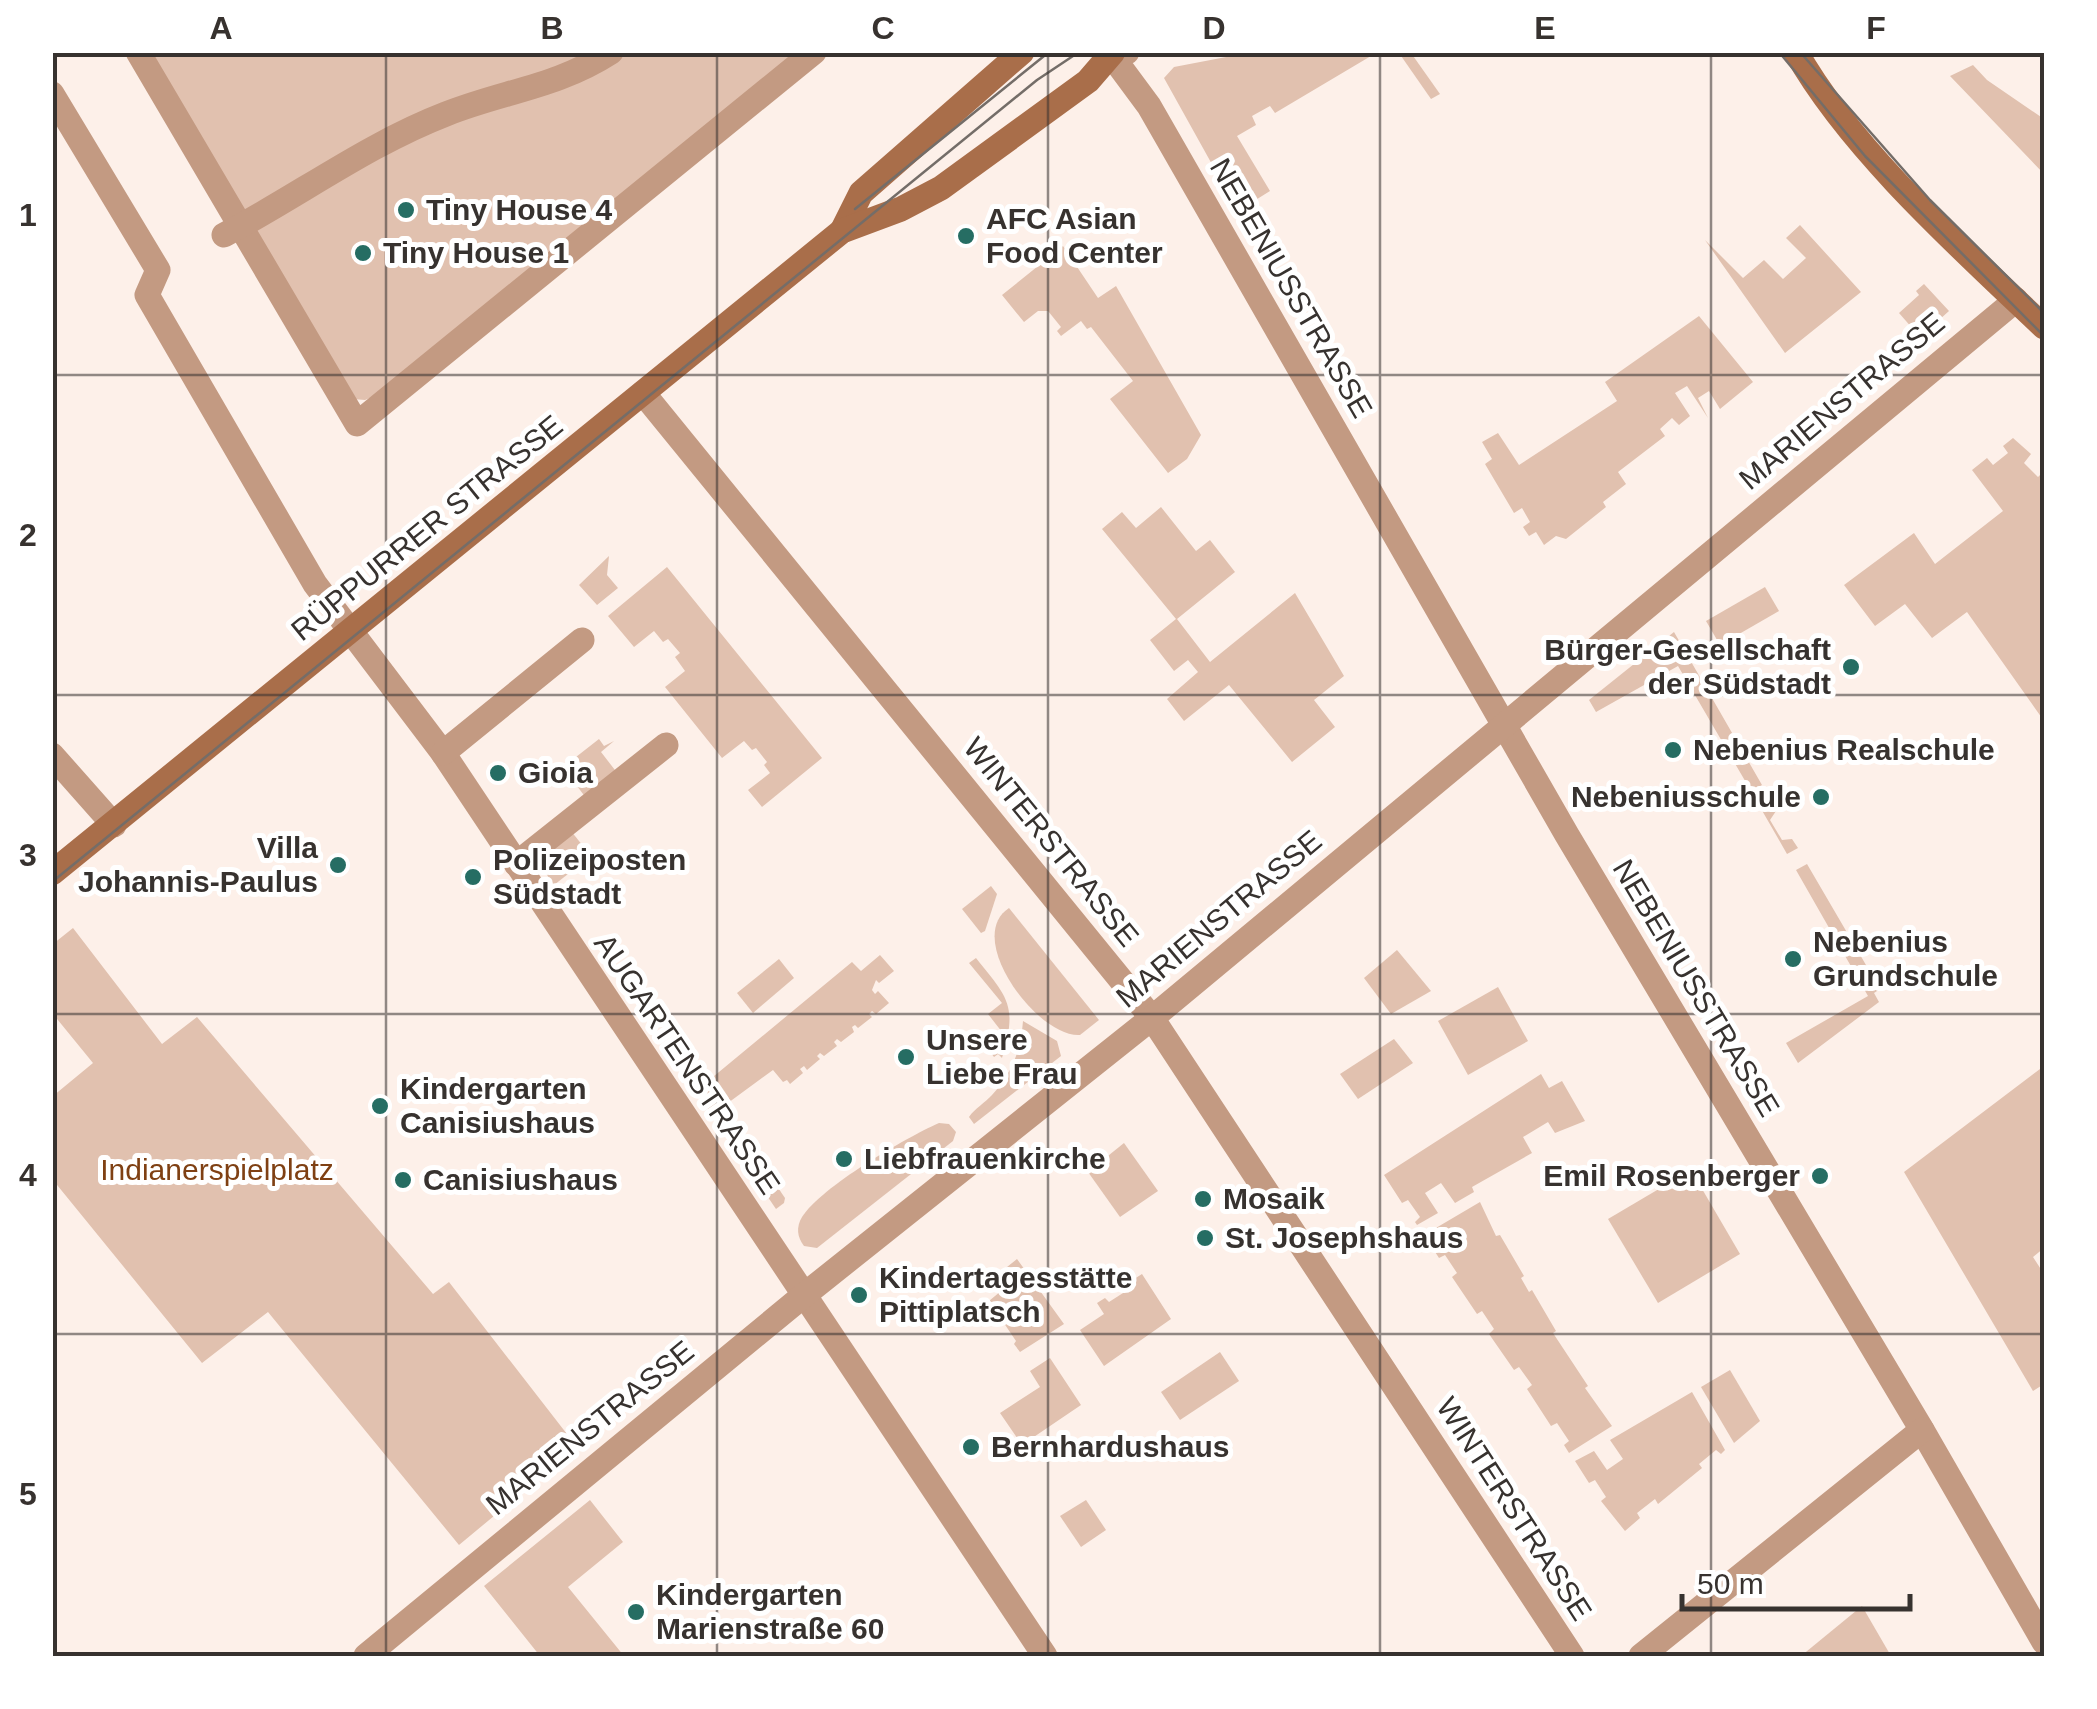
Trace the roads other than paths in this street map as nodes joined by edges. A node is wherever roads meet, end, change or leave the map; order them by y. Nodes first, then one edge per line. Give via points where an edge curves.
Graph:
1 (138, 52) edge
2 (610, 52) edge
3 (1022, 52) edge
4 (1781, 52) edge
5 (1796, 52) edge
6 (1116, 54) edge
7 (797, 58) edge
8 (1820, 90) junction
9 (52, 94) edge
10 (232, 231) junction
11 (842, 232) junction
12 (2016, 300) junction
13 (2044, 327) edge
14 (643, 393) junction
15 (352, 631) junction
16 (582, 640) dead end
17 (1503, 725) junction
18 (666, 745) dead end
19 (443, 754) junction
20 (52, 755) edge
21 (114, 825) junction
22 (516, 864) junction
23 (52, 873) edge
24 (1152, 1018) junction
25 (803, 1296) junction
26 (1922, 1430) junction
27 (2044, 1642) edge
28 (366, 1656) edge
29 (1046, 1656) edge
30 (1572, 1656) edge
31 (1641, 1656) edge

1 - 10 street
2 - 10 street via 572,76 431,121
3 - 11 main road, RÜPPURRER STRASSE via 861,193
4 - 8 main road
5 - 8 main road
6 - 11 main road, RÜPPURRER STRASSE via 941,188
6 - 17 street, NEBENIUSSTRASSE
7 - 10 street via 357,424
8 - 12 main road via 1870,151
9 - 15 street, AUGARTENSTRASSE via 158,270 147,295 315,584
11 - 14 main road, RÜPPURRER STRASSE
12 - 13 main road
12 - 17 street, MARIENSTRASSE
14 - 15 main road, RÜPPURRER STRASSE
14 - 24 street, WINTERSTRASSE
15 - 19 street, AUGARTENSTRASSE
15 - 21 main road, RÜPPURRER STRASSE
16 - 19 street
17 - 24 street, MARIENSTRASSE
17 - 26 street, NEBENIUSSTRASSE
18 - 22 street
19 - 22 street, AUGARTENSTRASSE
20 - 21 street
21 - 23 main road, RÜPPURRER STRASSE
22 - 25 street, AUGARTENSTRASSE
24 - 25 street, MARIENSTRASSE
24 - 30 street, WINTERSTRASSE
25 - 28 street, MARIENSTRASSE
25 - 29 street, AUGARTENSTRASSE
26 - 27 street, NEBENIUSSTRASSE
26 - 31 street

